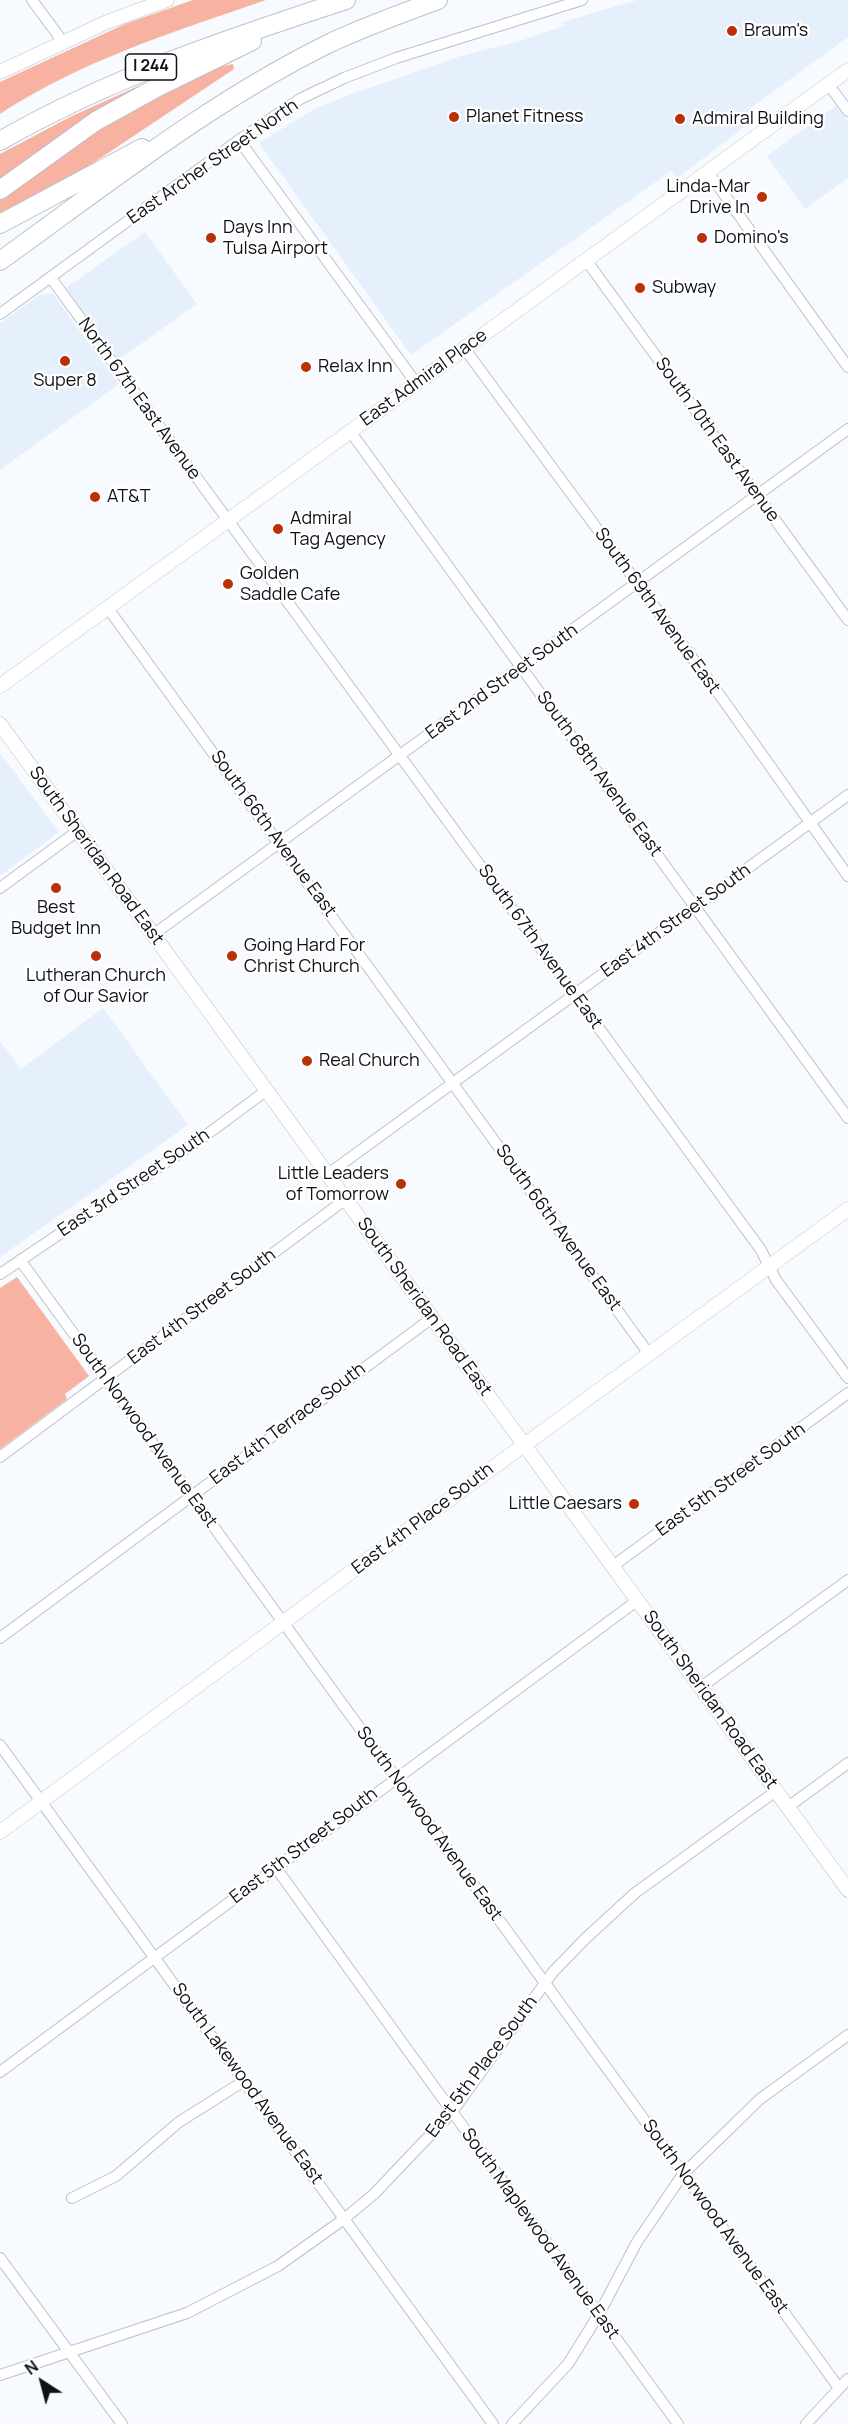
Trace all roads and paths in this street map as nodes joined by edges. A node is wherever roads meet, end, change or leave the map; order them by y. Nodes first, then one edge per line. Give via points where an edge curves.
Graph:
1 (32, 0) edge
2 (167, 0) edge
3 (346, 0) edge
4 (438, 0) edge
5 (582, 0) edge
6 (310, 12) junction
7 (63, 42) junction
8 (848, 70) edge
9 (0, 72) edge
10 (828, 84) junction
11 (848, 111) edge
12 (205, 116) junction
13 (239, 140) junction
14 (0, 141) edge
15 (708, 172) junction
16 (0, 189) edge
17 (0, 224) edge
18 (586, 260) junction
19 (0, 261) edge
20 (51, 278) junction
21 (0, 314) edge
22 (464, 348) junction
23 (848, 367) edge
24 (416, 383) junction
25 (848, 429) edge
26 (350, 431) junction
27 (758, 496) junction
28 (228, 520) junction
29 (636, 584) junction
30 (107, 607) junction
31 (848, 620) edge
32 (522, 667) junction
33 (0, 686) edge
34 (0, 724) edge
35 (401, 755) junction
36 (848, 795) edge
37 (809, 823) junction
38 (79, 830) junction
39 (279, 844) junction
40 (848, 876) edge
41 (0, 888) edge
42 (696, 907) junction
43 (154, 934) junction
44 (575, 995) junction
45 (453, 1083) junction
46 (267, 1090) junction
47 (848, 1118) edge
48 (328, 1174) junction
49 (346, 1199) junction
50 (848, 1209) edge
51 (20, 1260) junction
52 (769, 1266) junction
53 (0, 1274) edge
54 (432, 1318) junction
55 (649, 1354) junction
56 (106, 1378) junction
57 (848, 1378) edge
58 (848, 1393) edge
59 (525, 1445) junction
60 (0, 1457) edge
61 (191, 1496) junction
62 (613, 1566) junction
63 (848, 1580) edge
64 (638, 1600) junction
65 (283, 1623) junction
66 (0, 1638) edge
67 (701, 1687) junction
68 (0, 1745) edge
69 (848, 1763) edge
70 (396, 1779) junction
71 (777, 1791) junction
72 (41, 1802) junction
73 (788, 1807) junction
74 (0, 1832) edge
75 (276, 1868) junction
76 (848, 1890) edge
77 (155, 1957) junction
78 (544, 1984) junction
79 (848, 2034) edge
80 (0, 2072) edge
81 (244, 2081) junction
82 (452, 2112) junction
83 (683, 2174) junction
84 (72, 2198) dead end
85 (344, 2219) junction
86 (0, 2258) edge
87 (599, 2314) junction
88 (71, 2354) junction
89 (0, 2375) edge
90 (848, 2379) edge
91 (839, 2388) junction
92 (123, 2424) edge
93 (493, 2424) edge
94 (513, 2424) edge
95 (678, 2424) edge
96 (806, 2424) edge

1 - 7 street
2 - 7 main road
3 - 6 highway, I 244
4 - 12 highway via 371,24 330,44
5 - 13 street, East Archer Street North via 371,67 300,99
6 - 14 highway, I 244 via 100,88
6 - 16 highway via 96,121
7 - 9 main road
8 - 10 main road, East Admiral Place
10 - 11 street
10 - 15 main road, East Admiral Place
12 - 17 highway
12 - 19 highway
13 - 20 street, East Archer Street North
13 - 24 street
15 - 18 main road, East Admiral Place
15 - 23 street
18 - 22 main road, East Admiral Place
18 - 27 street, South 70th East Avenue
20 - 21 street, East Archer Street North
20 - 28 street, North 67th East Avenue
22 - 24 main road, East Admiral Place
22 - 29 street, South 69th Avenue East
24 - 26 main road, East Admiral Place
25 - 27 street, East 2nd Street South
26 - 28 main road, East Admiral Place
26 - 32 street, South 68th Avenue East
27 - 29 street, East 2nd Street South
27 - 31 street, South 70th East Avenue
28 - 30 main road, East Admiral Place
28 - 35 street, South 67th Avenue East
29 - 32 street, East 2nd Street South
29 - 37 street, South 69th Avenue East
30 - 33 main road, East Admiral Place
30 - 39 street, South 66th Avenue East
32 - 35 street, East 2nd Street South
32 - 42 street, South 68th Avenue East
34 - 38 main road, South Sheridan Road East
35 - 39 street, East 2nd Street South
35 - 44 street, South 67th Avenue East
36 - 37 street, East 4th Street South
37 - 40 street, South 69th Avenue East
37 - 42 street, East 4th Street South
38 - 41 street
38 - 43 main road, South Sheridan Road East
39 - 43 street, East 2nd Street South
39 - 45 street, South 66th Avenue East
42 - 44 street, East 4th Street South
42 - 47 street, South 68th Avenue East
43 - 46 main road, South Sheridan Road East
44 - 45 street, East 4th Street South
44 - 52 street, South 67th Avenue East
45 - 48 street, East 4th Street South
45 - 55 street, South 66th Avenue East
46 - 48 main road, South Sheridan Road East
46 - 51 street, East 3rd Street South
48 - 49 main road, South Sheridan Road East
49 - 54 main road, South Sheridan Road East
49 - 56 street, East 4th Street South
50 - 52 main road, East 4th Place South
51 - 53 street, East 3rd Street South
51 - 56 street, South Norwood Avenue East
52 - 55 main road, East 4th Place South
52 - 57 street, South 67th Avenue East
54 - 59 main road, South Sheridan Road East
54 - 61 street, East 4th Terrace South
55 - 59 main road, East 4th Place South
56 - 60 street, East 4th Street South
56 - 61 street, South Norwood Avenue East
58 - 62 street, East 5th Street South
59 - 62 main road, South Sheridan Road East
59 - 65 main road, East 4th Place South
61 - 65 street, South Norwood Avenue East
61 - 66 street, East 4th Terrace South
62 - 64 main road, South Sheridan Road East
63 - 67 street
64 - 67 main road, South Sheridan Road East
64 - 70 street, East 5th Street South
65 - 70 street, South Norwood Avenue East
65 - 72 main road, East 4th Place South
67 - 71 main road, South Sheridan Road East
68 - 72 street, South Lakewood Avenue East
69 - 73 street
70 - 75 street, East 5th Street South
70 - 78 street, South Norwood Avenue East
71 - 73 main road, South Sheridan Road East
71 - 78 street, East 5th Place South via 635,1893 563,1960
72 - 74 main road, East 4th Place South
72 - 77 street, South Lakewood Avenue East
73 - 76 main road, South Sheridan Road East
75 - 77 street, East 5th Street South
75 - 82 street, South Maplewood Avenue East
77 - 80 street, East 5th Street South
77 - 81 street, South Lakewood Avenue East
78 - 82 street, East 5th Place South
78 - 83 street, South Norwood Avenue East
79 - 83 street via 760,2099
81 - 84 street via 179,2122 116,2176
81 - 85 street, South Lakewood Avenue East
82 - 85 street, East 5th Place South via 395,2173
82 - 87 street, South Maplewood Avenue East
83 - 87 street via 637,2242
83 - 91 street, South Norwood Avenue East
85 - 88 street, East 5th Place South via 278,2266 226,2294 187,2313
85 - 93 street, South Lakewood Avenue East
86 - 88 street
87 - 94 street via 568,2364
87 - 95 street, South Maplewood Avenue East
88 - 89 street, East 5th Place South
88 - 92 street
90 - 91 street
91 - 96 street

